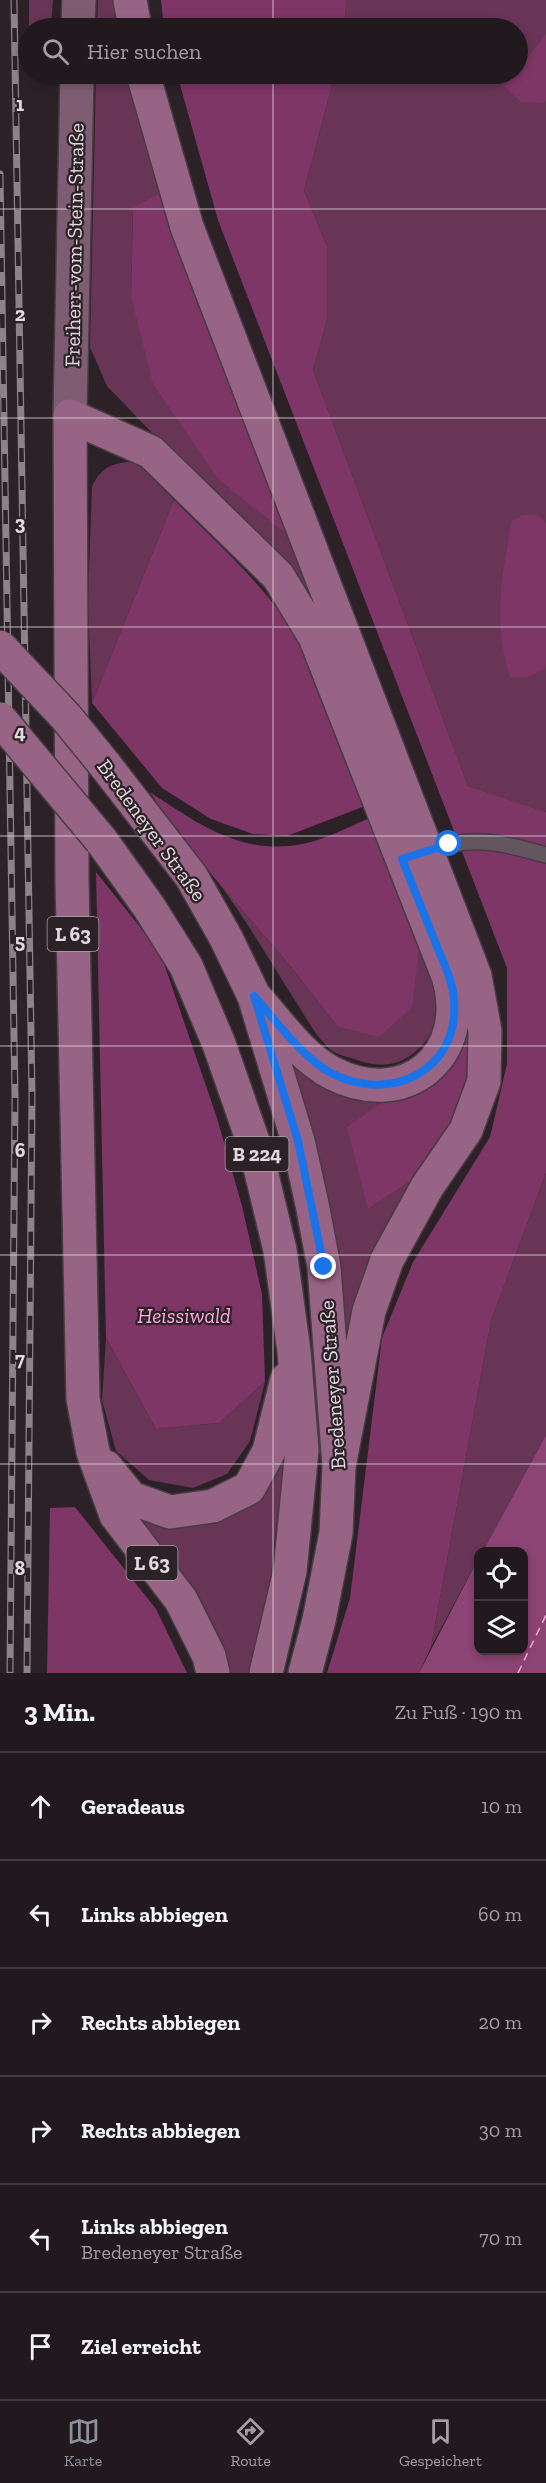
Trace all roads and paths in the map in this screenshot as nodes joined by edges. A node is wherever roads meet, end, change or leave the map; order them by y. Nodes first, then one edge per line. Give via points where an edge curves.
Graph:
1 (79, 0) edge
2 (130, 0) edge
3 (78, 18) edge
4 (133, 18) edge
5 (77, 84) edge
6 (145, 84) edge
7 (70, 416) junction
8 (0, 647) edge
9 (0, 719) edge
10 (415, 855) junction
11 (546, 855) edge
12 (254, 996) junction
13 (294, 1351) junction
14 (93, 1452) junction
15 (339, 1466) junction
16 (213, 1673) edge
17 (266, 1673) edge
18 (305, 1673) edge

1 - 3 main road
2 - 4 main road
5 - 7 main road, Freiherr-vom-Stein-Straße / L 63
6 - 10 main road via 187,227
7 - 10 main road via 151,452 278,576 315,637
7 - 14 main road, L 63 via 73,952 83,1399
8 - 12 main road, Bredeneyer Straße / B 224, bridge via 66,717 190,876
9 - 13 main road, Bredeneyer Straße / B 224, bridge via 101,840 186,966 219,1044 258,1158 280,1250
10 - 11 lane via 472,840 499,842
10 - 12 main road via 453,992 449,1039 431,1065 414,1077 391,1085 340,1077 313,1061
10 - 15 main road via 476,976 485,1031 484,1081 466,1130 427,1187 387,1260 369,1311
12 - 15 main road, Bredeneyer Straße / B 224 via 298,1141 324,1267
13 - 14 main road via 269,1451 249,1488 240,1493 213,1506 170,1512 131,1498
13 - 17 main road, Bredeneyer Straße / B 224 via 302,1450 290,1571
14 - 16 main road, L 63 via 116,1515 181,1600 209,1656
15 - 18 main road, Bredeneyer Straße / B 224 via 336,1533

